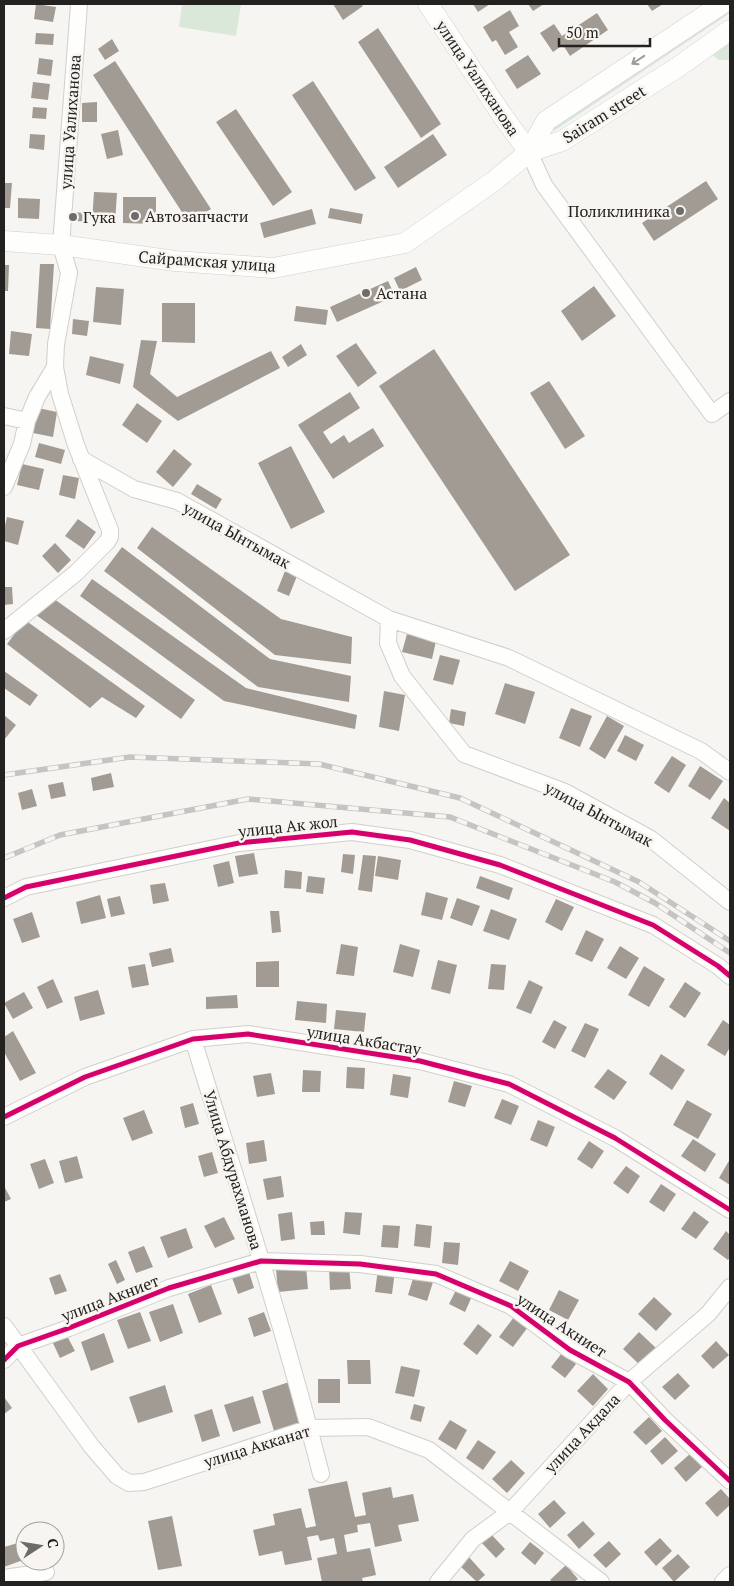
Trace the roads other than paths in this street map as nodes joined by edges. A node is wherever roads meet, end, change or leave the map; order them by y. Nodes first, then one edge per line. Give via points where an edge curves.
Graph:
1 (79, 4) edge
2 (428, 4) edge
3 (722, 4) edge
4 (730, 30) edge
5 (529, 152) junction
6 (4, 241) edge
7 (61, 245) junction
8 (55, 367) junction
9 (730, 401) edge
10 (4, 416) edge
11 (27, 421) junction
12 (81, 459) junction
13 (4, 487) edge
14 (389, 619) junction
15 (4, 631) edge
16 (730, 772) edge
17 (4, 898) edge
18 (730, 902) edge
19 (730, 976) edge
20 (193, 1039) junction
21 (4, 1117) edge
22 (730, 1210) edge
23 (261, 1261) junction
24 (730, 1287) edge
25 (4, 1326) edge
26 (18, 1346) junction
27 (4, 1360) edge
28 (629, 1382) junction
29 (310, 1428) junction
30 (321, 1474) dead end
31 (730, 1480) edge
32 (510, 1512) junction
33 (46, 1572) dead end
34 (730, 1575) edge
35 (4, 1578) edge
36 (438, 1582) edge
37 (601, 1582) edge
38 (723, 1582) edge

1 - 7 street, улица Уалиханова
2 - 5 main road, улица Уалиханова
3 -> 5 main road, Sairam street via 546,121
4 - 5 main road, Sairam street via 562,141
5 - 7 main road, Сайрамская улица via 494,181 405,243 273,268 175,261
5 - 9 street via 544,185 712,414
6 - 7 main road, Сайрамская улица
7 - 8 street, улица Уалиханова via 69,273
8 - 11 street
8 - 12 street, улица Уалиханова via 67,420
10 - 11 street
11 - 13 street via 22,444
12 - 14 street, улица Ынтымак via 134,489 177,501
12 - 15 street, улица Уалиханова via 106,516 110,537 76,573
14 - 16 street, улица Ынтымак via 509,658 701,751
14 - 18 street, улица Ынтымак via 388,643 402,676 464,754 565,792 651,839
17 - 19 street, улица Ак жол via 26,887 239,843 352,832 410,840 500,865 653,925
20 - 21 street, улица Акбастау via 85,1076
20 - 22 street, улица Акбастау via 248,1034 420,1061 509,1084 614,1138
20 - 23 street, Улица Абдурахманова
23 - 26 street, улица Акниет via 168,1288
23 - 28 street, улица Акниет via 360,1264 436,1274 512,1306 570,1350
23 - 29 street, Улица Абдурахманова
24 - 28 street, улица Акдала via 708,1314
25 - 26 street, улица Акканат
26 - 27 street, улица Акниет
26 - 29 street, улица Акканат via 92,1447 117,1476 129,1482 144,1482
28 - 31 street, улица Акниет
28 - 32 street, улица Акдала
29 - 30 street, Улица Абдурахманова
29 - 32 street, улица Акканат via 368,1427 429,1450
32 - 36 street, улица Акдала via 473,1539
32 - 37 street, улица Акканат
33 - 35 street
34 - 38 street

